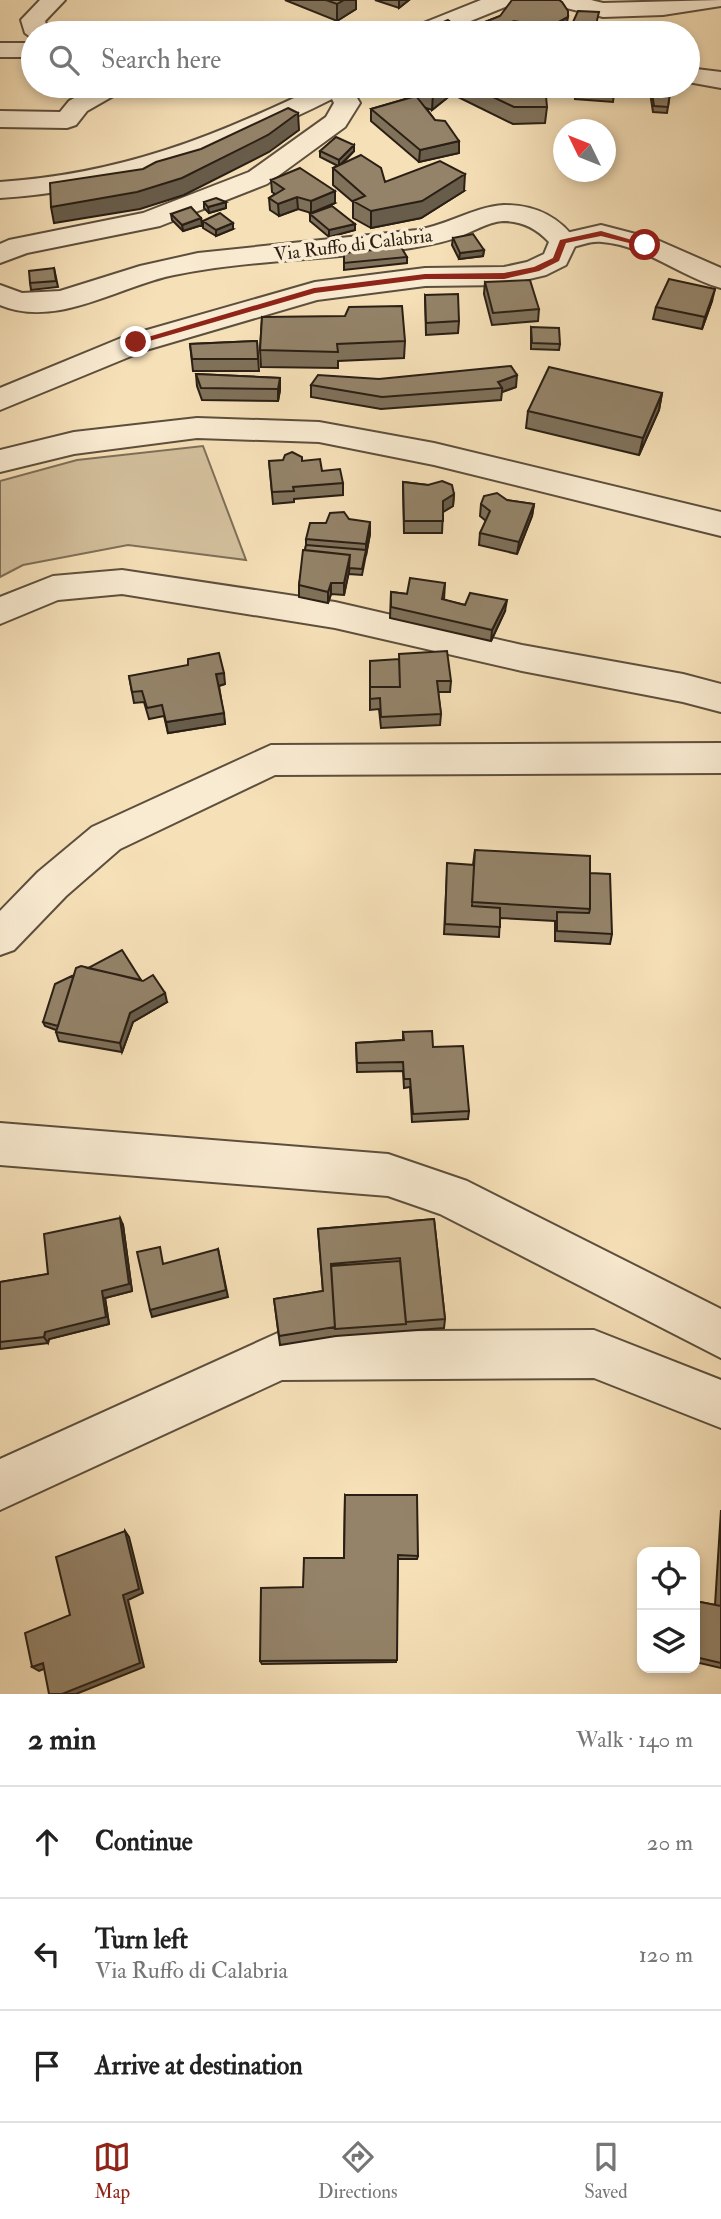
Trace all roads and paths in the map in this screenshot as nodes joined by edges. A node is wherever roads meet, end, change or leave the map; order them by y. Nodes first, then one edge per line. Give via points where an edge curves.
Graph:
1 (53, 0) edge
2 (502, 0) edge
3 (562, 0) edge
4 (716, 0) edge
5 (33, 21) edge
6 (450, 21) edge
7 (0, 50) edge
8 (21, 50) edge
9 (700, 77) edge
10 (721, 80) edge
11 (92, 98) edge
12 (310, 98) edge
13 (342, 98) edge
14 (0, 119) edge
15 (0, 190) edge
16 (563, 242) junction
17 (6, 249) edge
18 (721, 279) edge
19 (0, 294) edge
20 (0, 400) edge
21 (0, 461) edge
22 (721, 524) edge
23 (0, 611) edge
24 (721, 698) edge
25 (721, 758) edge
26 (0, 938) edge
27 (0, 1144) edge
28 (721, 1334) edge
29 (721, 1404) edge
30 (0, 1485) edge

1 - 5 street
2 - 6 street
3 - 4 street via 603,10
7 - 8 street
9 - 10 street
11 - 14 street via 67,120
12 - 15 street via 277,118 169,161 99,180
13 - 17 street via 347,103 336,122 258,178 150,220
16 - 18 street via 601,233 645,245
16 - 19 street, Via Ruffo di Calabria via 554,229 531,217 503,213 474,219 445,233 401,241 167,267 57,302 27,303
16 - 20 street, Via Ruffo di Calabria via 556,259 504,276 425,277 314,291 136,342
21 - 22 street via 74,443 197,428 319,432 435,454
23 - 24 street via 53,588 122,582 335,615
25 - 26 street via 271,760 106,838 52,884
27 - 28 street via 388,1175 451,1196
29 - 30 street via 594,1354 280,1356

